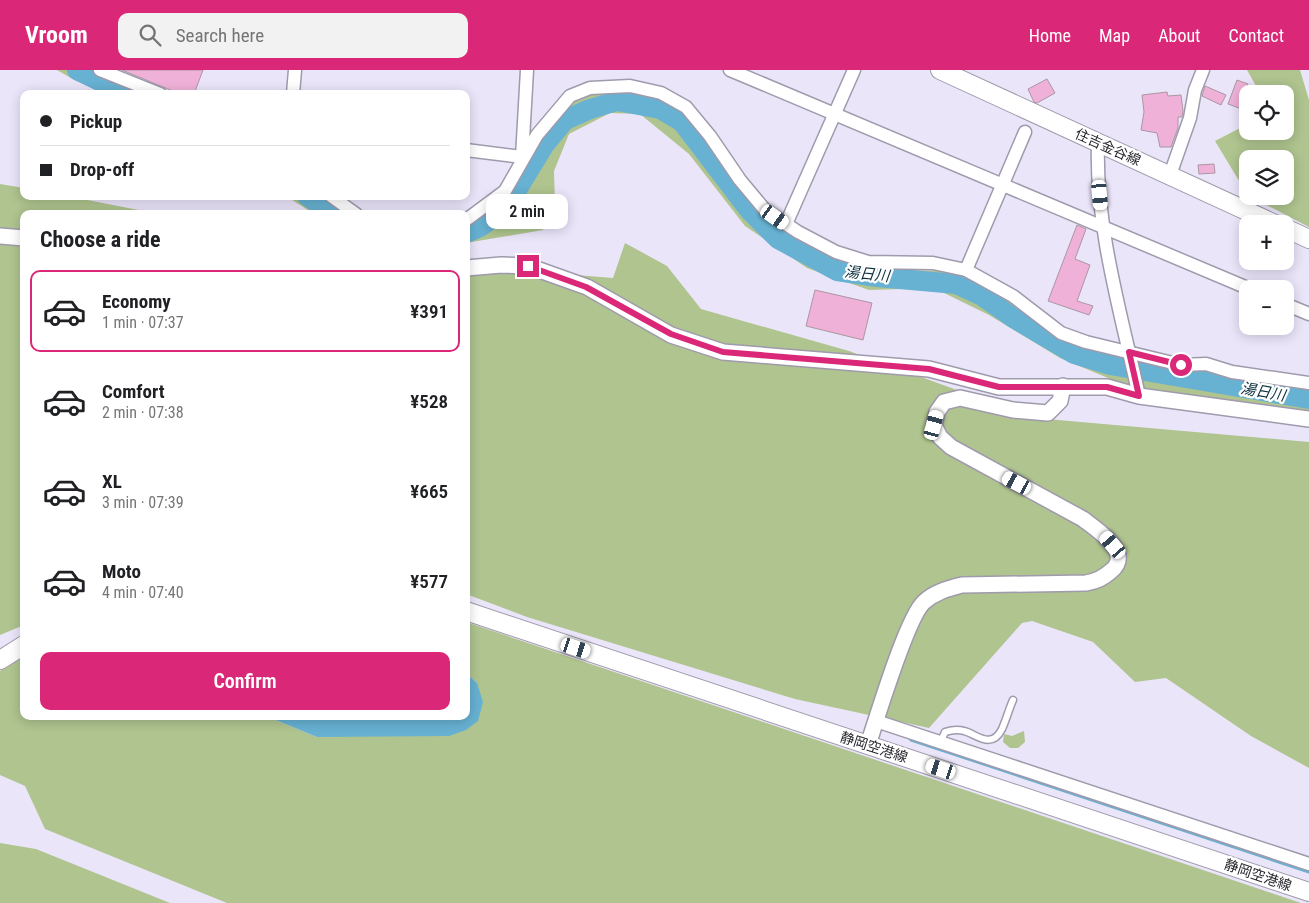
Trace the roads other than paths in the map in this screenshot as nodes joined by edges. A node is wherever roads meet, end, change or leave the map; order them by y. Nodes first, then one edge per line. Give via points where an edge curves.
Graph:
1 (100, 70) edge
2 (296, 70) edge
3 (527, 70) edge
4 (730, 70) edge
5 (854, 70) edge
6 (940, 70) edge
7 (1203, 70) edge
8 (150, 90) edge
9 (294, 90) edge
10 (835, 114) junction
11 (1025, 132) dead end
12 (1098, 142) junction
13 (470, 150) edge
14 (522, 157) junction
15 (1170, 175) junction
16 (1004, 184) junction
17 (337, 200) edge
18 (351, 210) edge
19 (1256, 215) edge
20 (470, 217) edge
21 (786, 224) junction
22 (1103, 226) junction
23 (1294, 232) edge
24 (0, 236) edge
25 (20, 238) edge
26 (1309, 238) edge
27 (470, 268) edge
28 (966, 270) junction
29 (1239, 284) edge
30 (1294, 308) edge
31 (1309, 314) edge
32 (1129, 352) junction
33 (1309, 382) edge
34 (1063, 386) junction
35 (1139, 396) junction
36 (1309, 419) edge
37 (470, 612) edge
38 (20, 648) edge
39 (0, 660) edge
40 (1013, 700) dead end
41 (876, 721) junction
42 (940, 743) junction
43 (868, 745) junction
44 (1309, 864) edge
45 (1309, 892) edge

1 - 8 street
2 - 9 street
3 - 14 street
4 - 10 street
5 - 10 street
6 - 12 main road, 住吉金谷線
7 - 15 street
10 - 16 street
10 - 21 street
11 - 16 street
12 - 15 main road, 住吉金谷線
12 - 22 street
13 - 14 street
14 - 20 street via 505,190
14 - 21 street via 570,96 590,88 630,86 660,93 686,107 765,210
15 - 19 main road, 住吉金谷線
16 - 22 street
16 - 28 street
17 - 18 street
21 - 28 street via 836,252 868,262 933,262
22 - 29 street
22 - 32 street
23 - 26 main road
24 - 25 street
27 - 34 street via 528,266 586,287 671,334 723,352 929,369 999,387
28 - 32 street via 1013,296 1062,333
30 - 31 street
32 - 33 street via 1181,365 1206,364 1232,372
32 - 35 street
34 - 35 street via 1107,387
34 - 41 street via 1060,401 1048,413 1013,410 960,398 944,402 934,425 940,437 951,447 1083,519 1104,534 1118,557 1115,568 1099,581 1086,583 962,586 942,590 923,603 914,616
35 - 36 street
37 - 43 main road, 静岡空港線
38 - 39 main road
40 - 42 lane via 1001,731 993,738 980,740 965,731 953,730 945,732
41 - 42 street
41 - 43 street
42 - 44 street
43 - 45 main road, 静岡空港線

